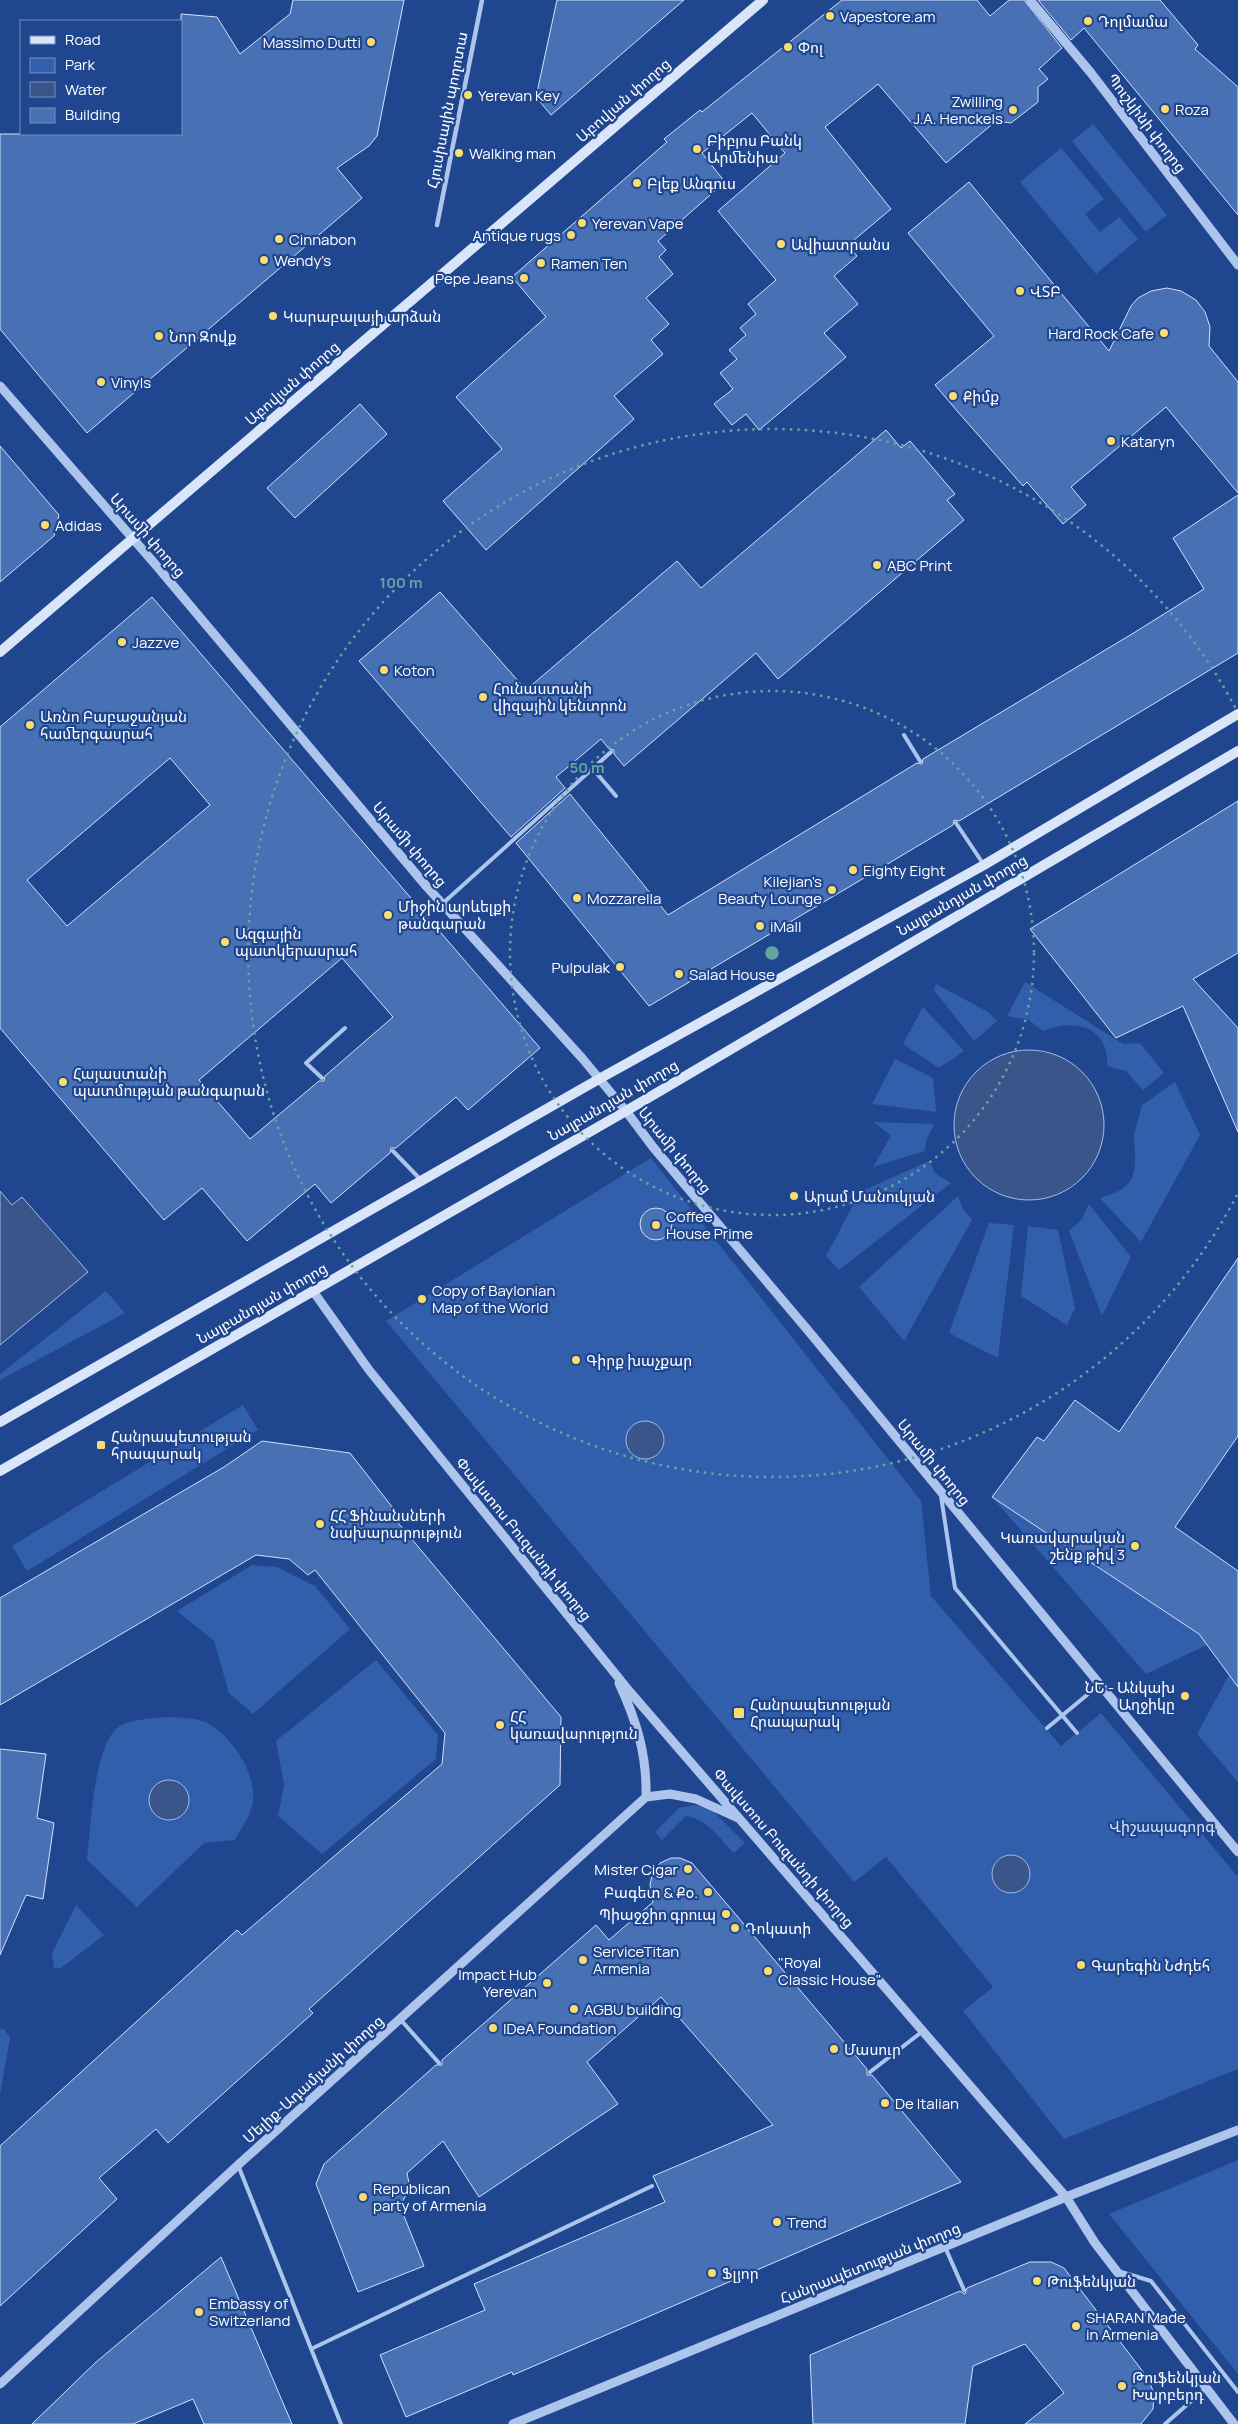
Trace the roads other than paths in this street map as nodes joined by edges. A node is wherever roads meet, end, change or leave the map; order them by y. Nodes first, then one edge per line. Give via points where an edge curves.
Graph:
1 (482, 0) edge
2 (763, 0) edge
3 (1030, 0) edge
4 (437, 225) dead end
5 (1238, 265) edge
6 (0, 386) edge
7 (133, 539) junction
8 (0, 652) edge
9 (1238, 714) edge
10 (904, 735) dead end
11 (1238, 751) edge
12 (611, 752) dead end
13 (920, 761) dead end
14 (593, 769) junction
15 (616, 796) dead end
16 (956, 823) dead end
17 (984, 865) junction
18 (442, 904) junction
19 (345, 1028) dead end
20 (322, 1078) dead end
21 (599, 1079) junction
22 (626, 1110) junction
23 (393, 1151) dead end
24 (422, 1180) junction
25 (313, 1291) junction
26 (0, 1422) edge
27 (0, 1471) edge
28 (941, 1492) junction
29 (614, 1672) junction
30 (1099, 1684) junction
31 (1063, 1716) junction
32 (1047, 1728) dead end
33 (1077, 1733) dead end
34 (646, 1797) junction
35 (743, 1820) junction
36 (1238, 1852) edge
37 (400, 2019) junction
38 (923, 2031) junction
39 (439, 2063) dead end
40 (870, 2072) dead end
41 (1238, 2130) edge
42 (238, 2165) junction
43 (652, 2186) dead end
44 (1066, 2197) junction
45 (945, 2247) junction
46 (1116, 2270) junction
47 (964, 2290) dead end
48 (311, 2349) junction
49 (0, 2384) edge
50 (1205, 2389) junction
51 (1238, 2392) edge
52 (341, 2424) edge
53 (513, 2424) edge
54 (1165, 2424) edge
55 (1234, 2424) edge

1 - 4 street, Հյուսիսային պողոտա
2 - 7 main road, Աբովյան փողոց
3 - 5 street, Պուշկինի փողոց via 1091,73
6 - 7 street, Արամի փողոց
7 - 8 main road, Աբովյան փողոց
7 - 18 street, Արամի փողոց
9 - 17 main road, Նալբանդյան փողոց
10 - 13 lane
11 - 22 main road, Նալբանդյան փողոց
12 - 14 lane
14 - 15 lane
14 - 18 lane
16 - 17 lane
17 - 21 main road, Նալբանդյան փողոց
18 - 21 street, Արամի փողոց
19 - 20 lane via 306,1063
21 - 22 street, Արամի փողոց
21 - 24 main road, Նալբանդյան փողոց
22 - 25 main road, Նալբանդյան փողոց
22 - 28 street, Արամի փողոց via 653,1147
23 - 24 lane
24 - 26 main road, Նալբանդյան փողոց
25 - 27 main road, Նալբանդյան փողոց
25 - 29 street, Փավստոս Բուզանդի փողոց via 369,1370
28 - 30 street, Արամի փողոց
28 - 31 lane via 955,1588
29 - 34 street via 638,1732 646,1767
29 - 35 street, Փավստոս Բուզանդի փողոց
30 - 31 lane
30 - 36 street, Արամի փողոց
31 - 32 lane
31 - 33 lane
34 - 35 street via 670,1794 696,1799
34 - 37 street, Մելիք-Ադամյանի փողոց
35 - 38 street, Փավստոս Բուզանդի փողոց
37 - 39 lane
37 - 42 street, Մելիք-Ադամյանի փողոց
38 - 40 lane
38 - 44 street, Փավստոս Բուզանդի փողոց
41 - 44 street, Հանրապետության փողոց
42 - 48 lane
42 - 49 street, Մելիք-Ադամյանի փողոց
43 - 48 lane
44 - 45 street, Հանրապետության փողոց
44 - 46 street, Փավստոս Բուզանդի փողոց
45 - 47 lane
45 - 53 street, Հանրապետության փողոց
46 - 50 street, Փավստոս Բուզանդի փողոց
46 - 51 lane via 1151,2281
48 - 52 lane
50 - 54 lane
50 - 55 street, Փավստոս Բուզանդի փողոց

